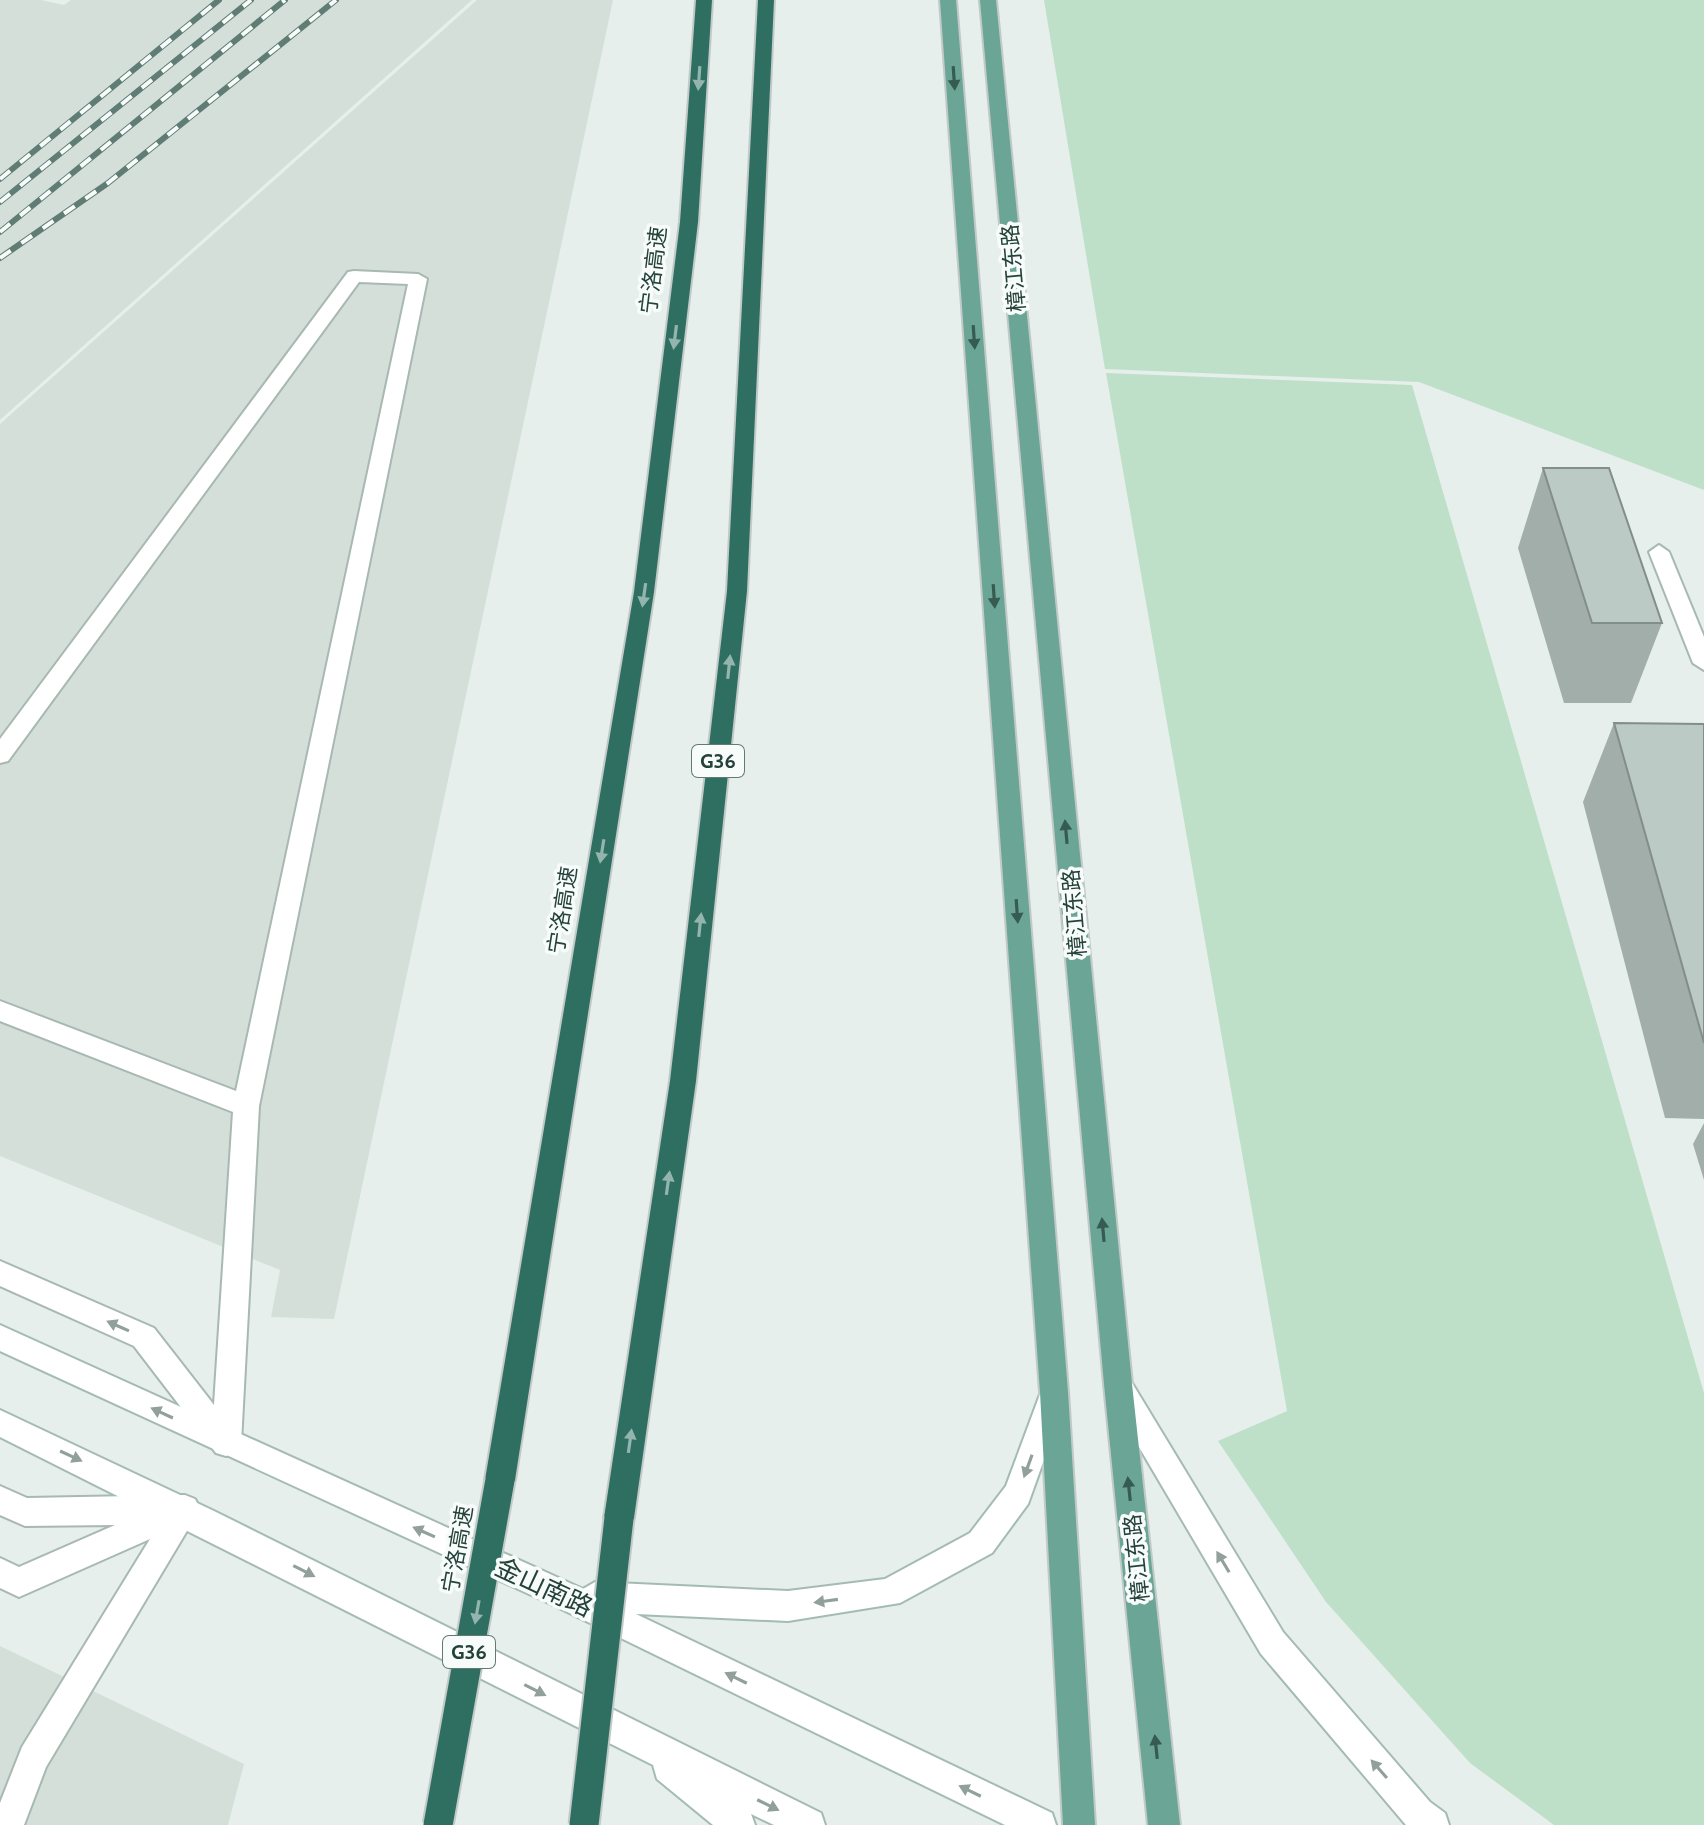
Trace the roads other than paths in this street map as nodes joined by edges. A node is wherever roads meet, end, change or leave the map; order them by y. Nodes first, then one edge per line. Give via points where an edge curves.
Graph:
1 (704, 0) edge
2 (766, 0) edge
3 (948, 0) edge
4 (988, 0) edge
5 (1659, 552) dead end
6 (1704, 663) edge
7 (0, 755) edge
8 (0, 1011) edge
9 (246, 1106) junction
10 (0, 1273) edge
11 (0, 1338) edge
12 (1118, 1384) junction
13 (1054, 1392) junction
14 (0, 1423) edge
15 (226, 1443) junction
16 (0, 1500) edge
17 (185, 1509) junction
18 (0, 1573) edge
19 (564, 1595) junction
20 (635, 1741) junction
21 (8, 1825) edge
22 (438, 1825) edge
23 (584, 1825) edge
24 (739, 1825) edge
25 (809, 1825) edge
26 (1040, 1825) edge
27 (1079, 1825) edge
28 (1164, 1825) edge
29 (1433, 1825) edge

1 -> 22 highway, 宁洛高速 / G36, bridge via 689,222 644,592 500,1480
23 -> 2 highway, G36, bridge via 619,1518 683,1081 737,591
3 -> 13 main road, 樟江东路
12 -> 4 main road, 樟江东路
5 - 6 street
7 - 9 street via 354,276 418,279
8 - 9 street
9 - 15 street
15 -> 10 street via 144,1337
15 -> 11 street, 金山南路
28 -> 12 main road, 樟江东路
29 -> 12 street via 1272,1643
13 -> 19 street via 1018,1494 981,1543 889,1593 788,1606
13 - 27 main road, 樟江东路
14 -> 17 street
19 -> 15 street, 金山南路
16 - 17 street via 25,1512
17 - 18 street via 19,1582
17 -> 20 street
17 - 21 street via 33,1758
26 -> 19 street, 金山南路
20 - 24 street
20 -> 25 street

